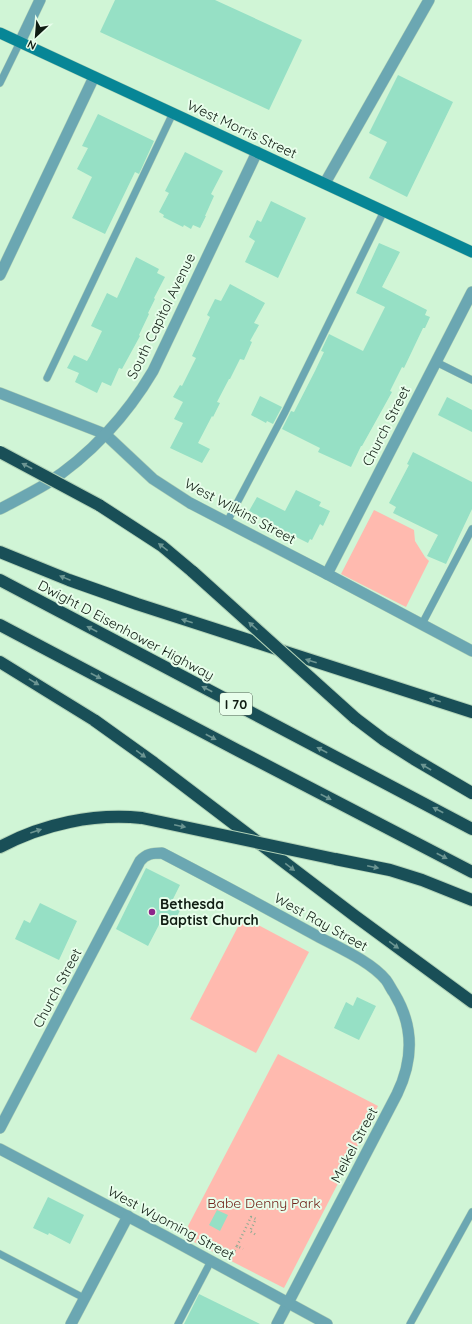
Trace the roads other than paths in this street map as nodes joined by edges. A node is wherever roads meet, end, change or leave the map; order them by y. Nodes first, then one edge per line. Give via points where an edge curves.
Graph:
1 (40, 0) edge
2 (429, 0) edge
3 (0, 33) edge
4 (20, 42) junction
5 (94, 77) junction
6 (0, 83) edge
7 (173, 113) junction
8 (257, 152) junction
9 (324, 183) junction
10 (384, 211) junction
11 (472, 252) edge
12 (0, 275) edge
13 (472, 292) edge
14 (436, 362) junction
15 (47, 378) dead end
16 (472, 380) edge
17 (0, 393) edge
18 (105, 434) junction
19 (0, 452) edge
20 (0, 509) edge
21 (227, 522) junction
22 (472, 530) edge
23 (0, 552) edge
24 (327, 574) junction
25 (0, 580) edge
26 (0, 624) edge
27 (422, 624) junction
28 (472, 651) edge
29 (0, 662) edge
30 (472, 712) edge
31 (472, 793) edge
32 (472, 829) edge
33 (0, 847) edge
34 (140, 861) joint
35 (472, 872) edge
36 (472, 900) edge
37 (472, 1002) edge
38 (405, 1015) joint
39 (0, 1128) edge
40 (0, 1149) edge
41 (472, 1212) edge
42 (128, 1216) junction
43 (0, 1254) edge
44 (211, 1261) junction
45 (84, 1298) junction
46 (288, 1303) junction
47 (70, 1324) edge
48 (178, 1324) edge
49 (277, 1324) edge
50 (327, 1324) edge
51 (410, 1324) edge

1 - 4 street
2 - 9 street
3 - 4 main road, West Morris Street
4 - 5 main road, West Morris Street
4 - 6 lane
5 - 7 main road, West Morris Street
5 - 12 street
7 - 8 main road, West Morris Street
7 - 15 lane
8 - 9 main road, West Morris Street
8 - 18 street, South Capitol Avenue via 153,371 134,400
9 - 10 main road, West Morris Street
10 - 11 main road, West Morris Street
10 - 21 lane
13 - 14 street, Church Street
14 - 16 lane
14 - 24 street, Church Street
17 - 18 street, West Wilkins Street
18 - 20 street, South Capitol Avenue via 70,467
18 - 21 street, West Wilkins Street via 164,487 197,508
31 -> 19 highway, bridge via 414,760 355,718 162,546 99,505
21 - 24 street, West Wilkins Street
22 - 27 lane
30 -> 23 highway via 145,607
24 - 27 street, West Wilkins Street
32 -> 25 highway, Dwight D Eisenhower Highway / I 70
26 -> 35 highway
27 - 28 street, West Wilkins Street
29 -> 37 highway via 94,720 154,763
33 -> 36 highway, bridge via 44,828 99,817 128,816 390,870
34 - 38 street, West Ray Street via 151,853 162,854 355,956 386,980
34 - 39 street, Church Street
38 - 46 street, Meikel Street via 410,1051 401,1087
40 - 42 street, West Wyoming Street
41 - 51 lane
42 - 44 street, West Wyoming Street
42 - 45 street
43 - 45 lane
44 - 46 street, West Wyoming Street
44 - 48 lane
45 - 47 street
46 - 49 street, Meikel Street
46 - 50 street, West Wyoming Street

